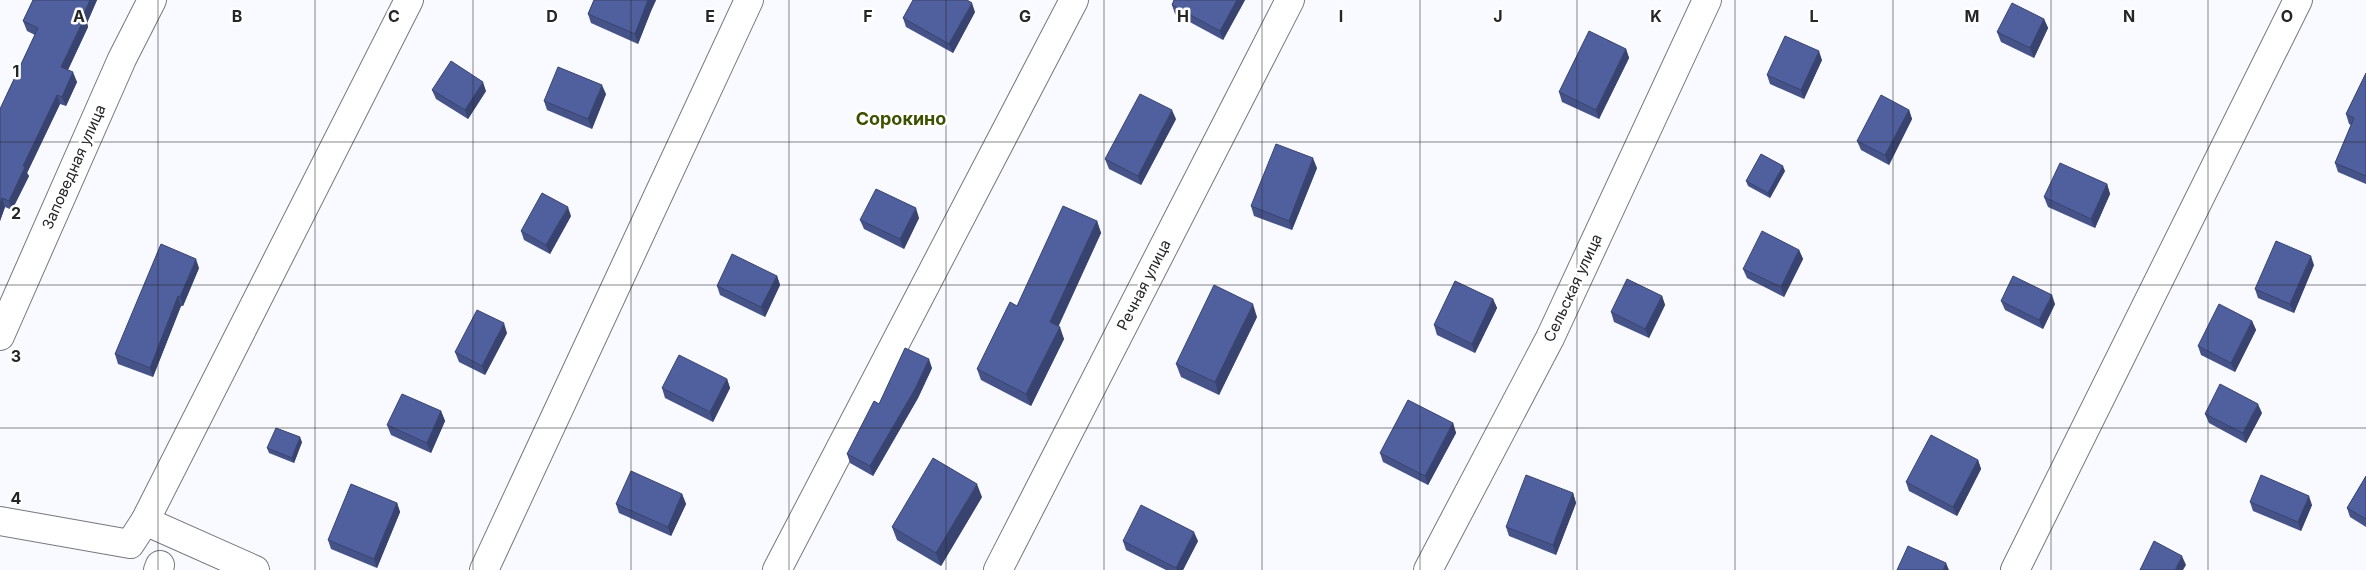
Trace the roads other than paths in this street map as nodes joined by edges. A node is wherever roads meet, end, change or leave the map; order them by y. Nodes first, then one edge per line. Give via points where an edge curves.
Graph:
1 (152, 0) edge
2 (409, 0) edge
3 (748, 0) edge
4 (1074, 0) edge
5 (1290, 0) edge
6 (1707, 0) edge
7 (2298, 0) edge
8 (0, 336) edge
9 (0, 521) edge
10 (145, 521) junction
11 (255, 570) edge
12 (484, 570) edge
13 (777, 570) edge
14 (998, 570) edge
15 (1428, 570) edge
16 (2015, 570) edge

1 - 8 street, Заповедная улица via 122,59
2 - 10 street
3 - 12 street
4 - 13 street
5 - 14 street, Речная улица
6 - 15 street, Сельская улица via 1550,338
7 - 16 street
9 - 10 street via 130,544
10 - 11 street

